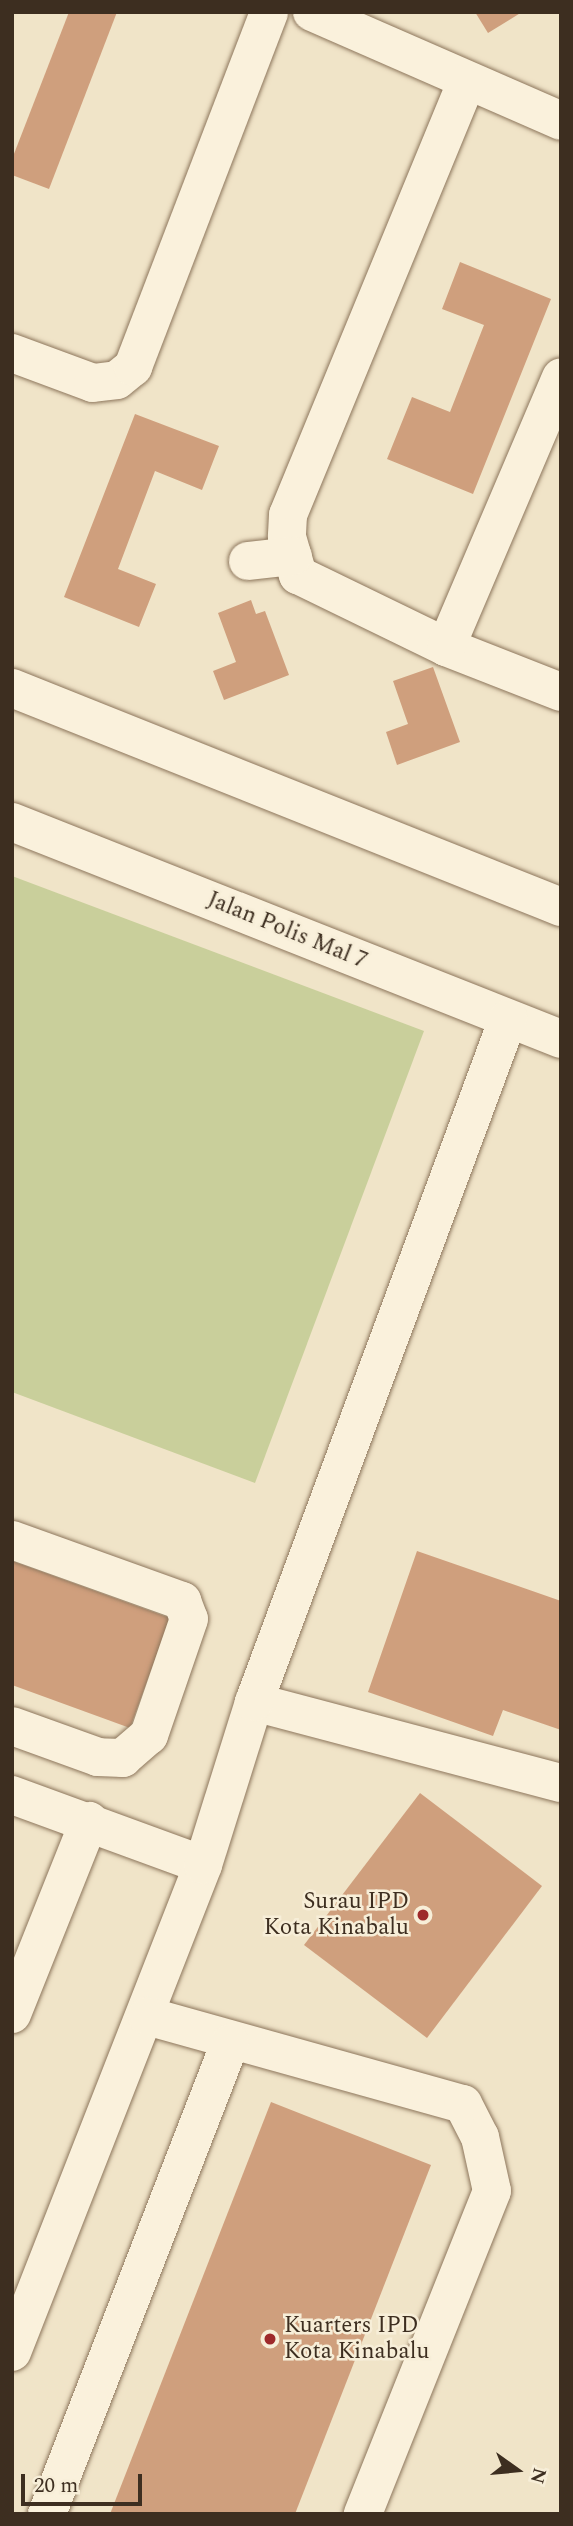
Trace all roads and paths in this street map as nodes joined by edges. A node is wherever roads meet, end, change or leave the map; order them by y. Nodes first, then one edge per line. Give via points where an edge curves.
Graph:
1 (269, 12) edge
2 (312, 12) edge
3 (466, 83) junction
4 (561, 121) edge
5 (12, 353) edge
6 (561, 378) edge
7 (293, 556) junction
8 (248, 561) dead end
9 (446, 647) junction
10 (12, 688) edge
11 (561, 692) edge
12 (12, 822) edge
13 (561, 906) edge
14 (508, 1018) junction
15 (561, 1039) edge
16 (12, 1540) edge
17 (254, 1702) junction
18 (12, 1726) edge
19 (561, 1783) edge
20 (12, 1795) edge
21 (89, 1821) junction
22 (204, 1865) junction
23 (12, 2014) edge
24 (147, 2015) junction
25 (230, 2043) junction
26 (12, 2352) edge
27 (47, 2514) edge
28 (363, 2514) edge

1 - 5 street via 133,366 117,380 93,383
2 - 3 street
3 - 4 street
3 - 7 street via 288,515
6 - 9 street
7 - 8 street
7 - 9 street via 298,575
9 - 11 street
10 - 13 street
12 - 14 street, Jalan Polis Mal 7
14 - 15 street, Jalan Polis Mal 7
14 - 17 street
16 - 18 street via 182,1601 189,1619 149,1735 123,1758 98,1756
17 - 19 street
17 - 22 street
20 - 21 street
21 - 22 street
21 - 23 street
22 - 24 street
24 - 25 street
24 - 26 street
25 - 27 street
25 - 28 street via 463,2104 480,2137 492,2191

